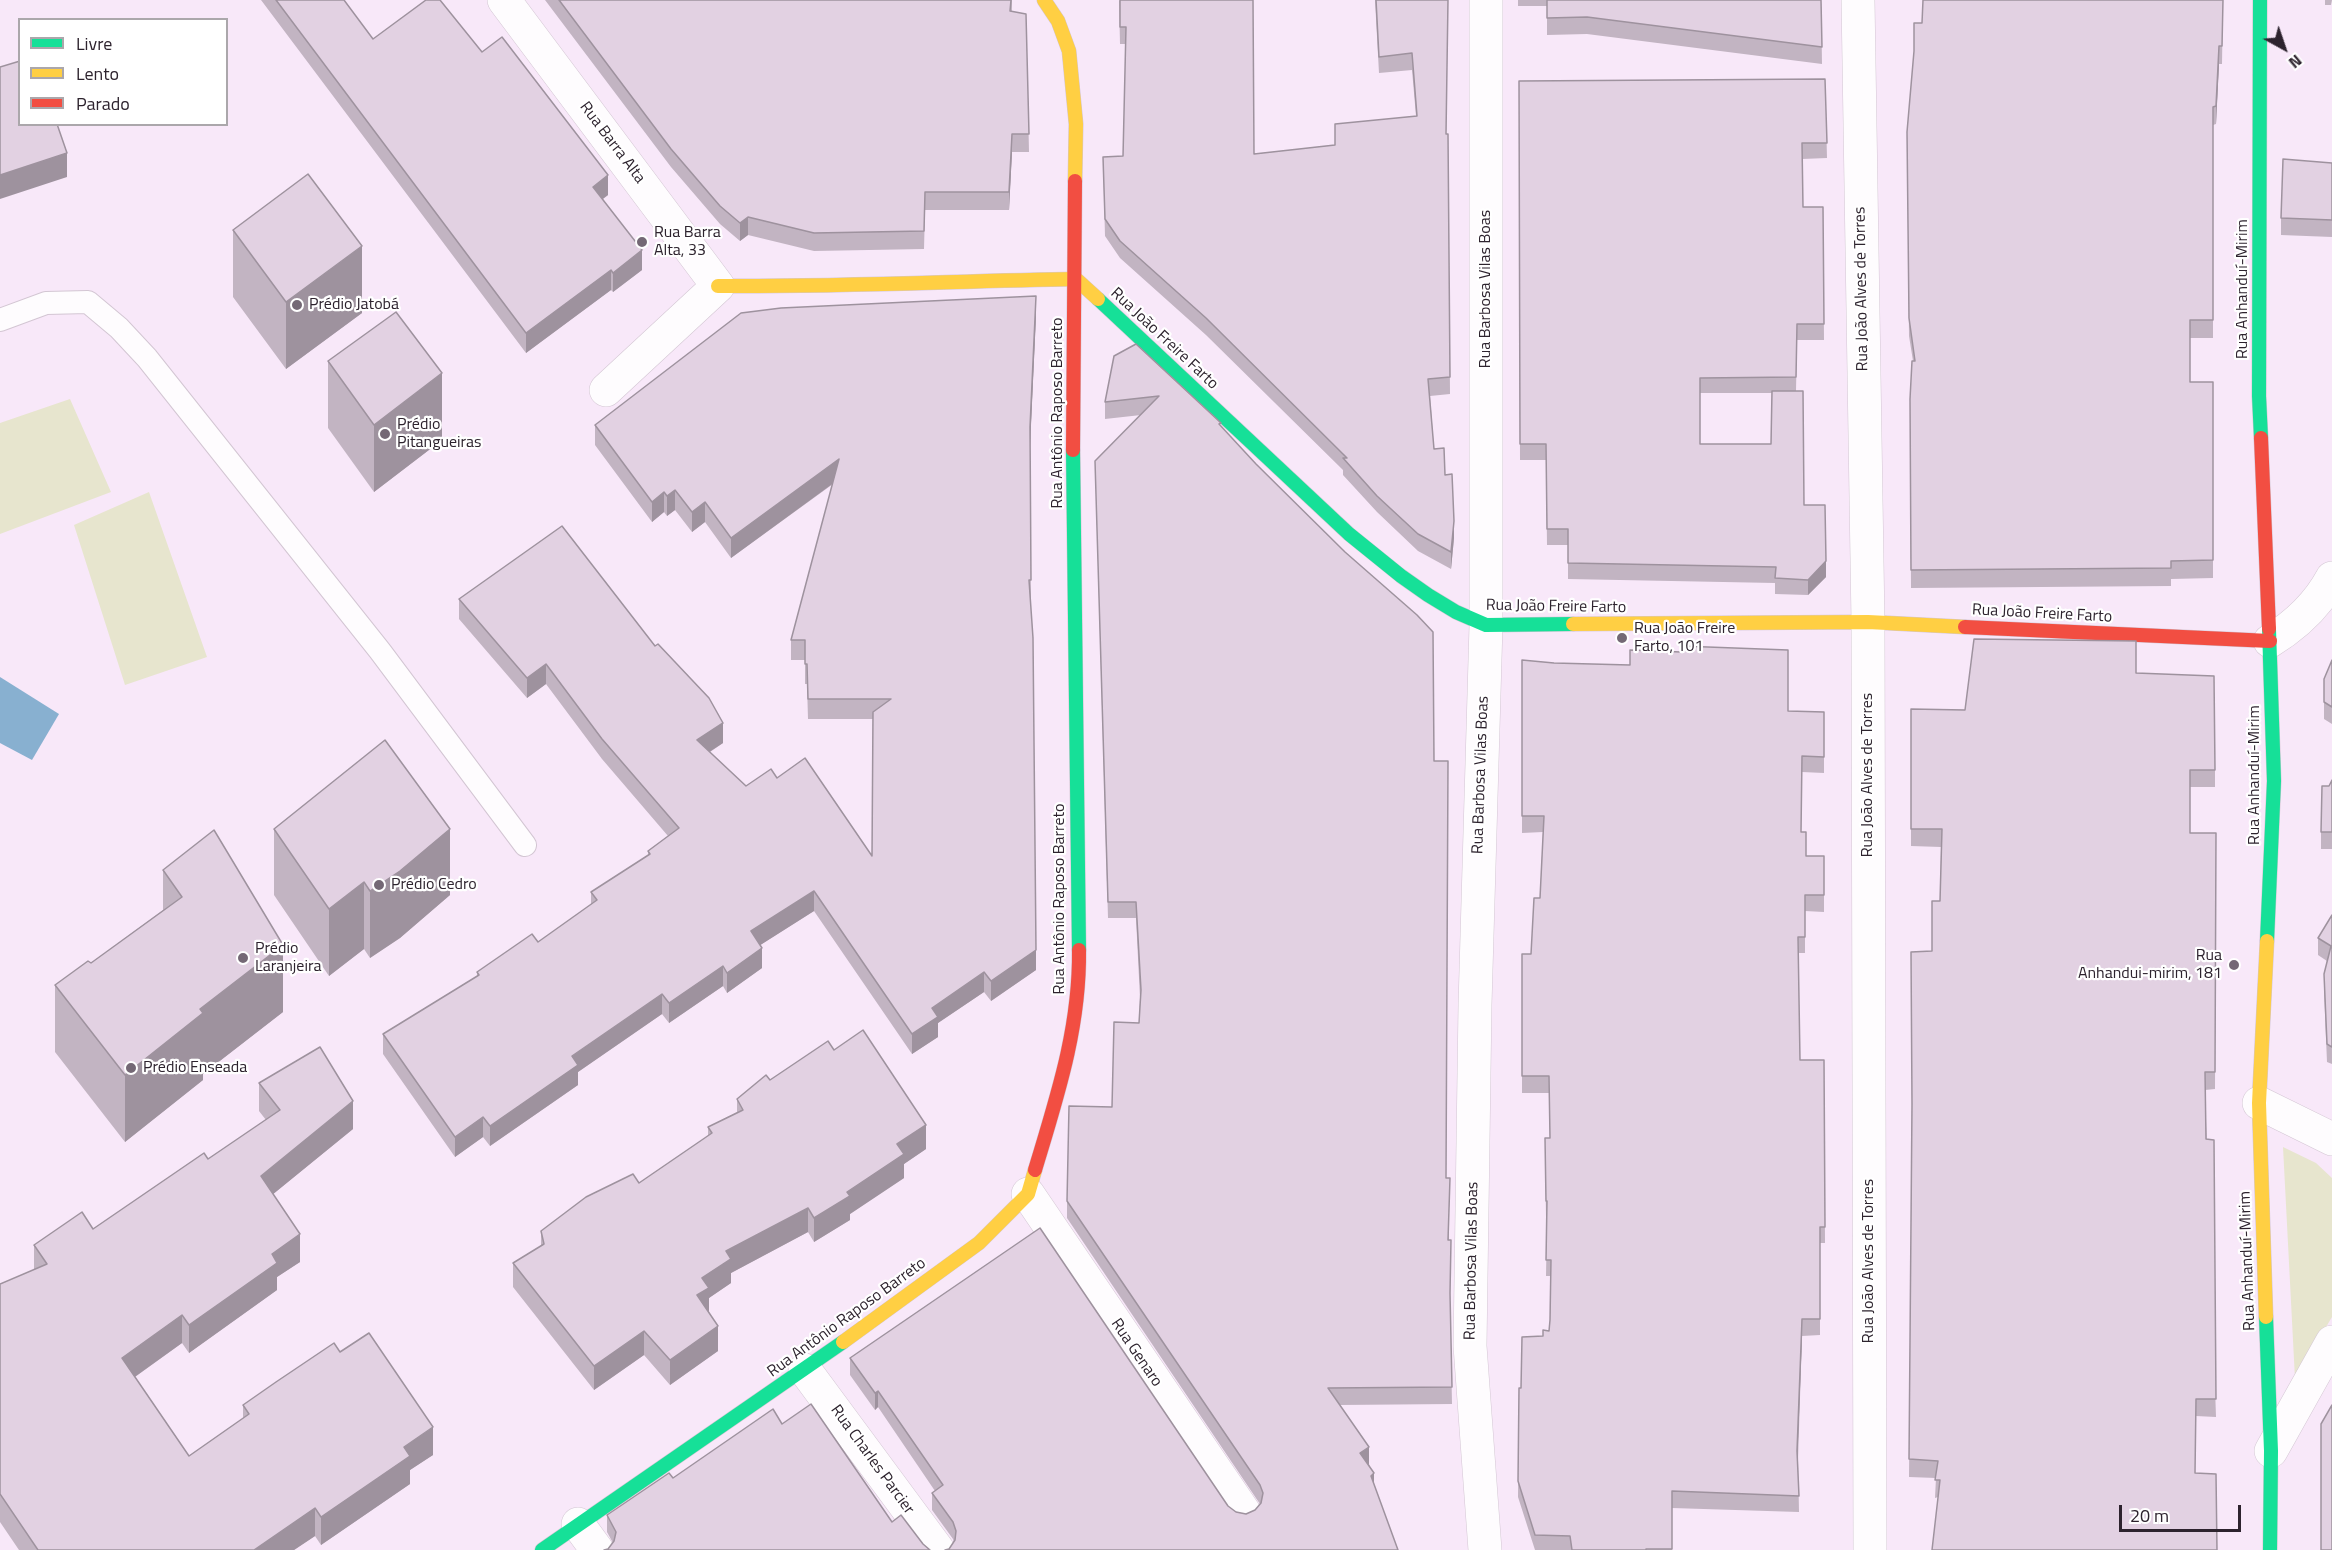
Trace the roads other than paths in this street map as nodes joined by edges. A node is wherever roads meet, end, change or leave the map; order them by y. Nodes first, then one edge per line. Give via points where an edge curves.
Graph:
1 (504, 0) edge
2 (1044, 0) edge
3 (1486, 0) edge
4 (1858, 0) edge
5 (2260, 0) edge
6 (1076, 279) junction
7 (718, 286) junction
8 (0, 320) edge
9 (606, 390) dead end
10 (2332, 578) edge
11 (1868, 622) junction
12 (1486, 625) junction
13 (2270, 642) junction
14 (525, 845) dead end
15 (2259, 1103) junction
16 (2332, 1139) edge
17 (1028, 1194) junction
18 (2332, 1342) edge
19 (805, 1370) junction
20 (2271, 1451) junction
21 (1244, 1512) edge
22 (578, 1524) junction
23 (542, 1550) edge
24 (597, 1550) edge
25 (938, 1550) edge
26 (1485, 1550) edge
27 (1870, 1550) edge
28 (2270, 1550) edge

1 - 7 street, Rua Barra Alta
2 - 6 street, Rua Antônio Raposo Barreto via 1058,21 1069,51 1076,124
3 - 12 street, Rua Barbosa Vilas Boas
4 - 11 street, Rua João Alves de Torres
5 - 13 street, Rua Anhanduí-Mirim via 2259,396
6 - 7 street
6 - 12 street, Rua João Freire Farto via 1369,551 1434,599
6 - 17 street, Rua Antônio Raposo Barreto via 1073,436 1078,966 1070,1048
7 - 9 street
8 - 14 lane via 46,303 88,302 119,328 380,651
10 - 13 street via 2309,612
11 - 12 street, Rua João Freire Farto
11 - 13 street, Rua João Freire Farto
11 - 27 street, Rua João Alves de Torres
12 - 26 street, Rua Barbosa Vilas Boas via 1470,1346
13 - 15 street, Rua Anhanduí-Mirim via 2274,781
15 - 16 street
15 - 20 street, Rua Anhanduí-Mirim
17 - 19 street, Rua Antônio Raposo Barreto via 979,1243
17 - 21 street, Rua Genaro
18 - 20 street
19 - 22 street, Rua Antônio Raposo Barreto
19 - 25 street, Rua Charles Parcier
20 - 28 street, Rua Anhanduí-Mirim
22 - 23 street, Rua Antônio Raposo Barreto
22 - 24 street

